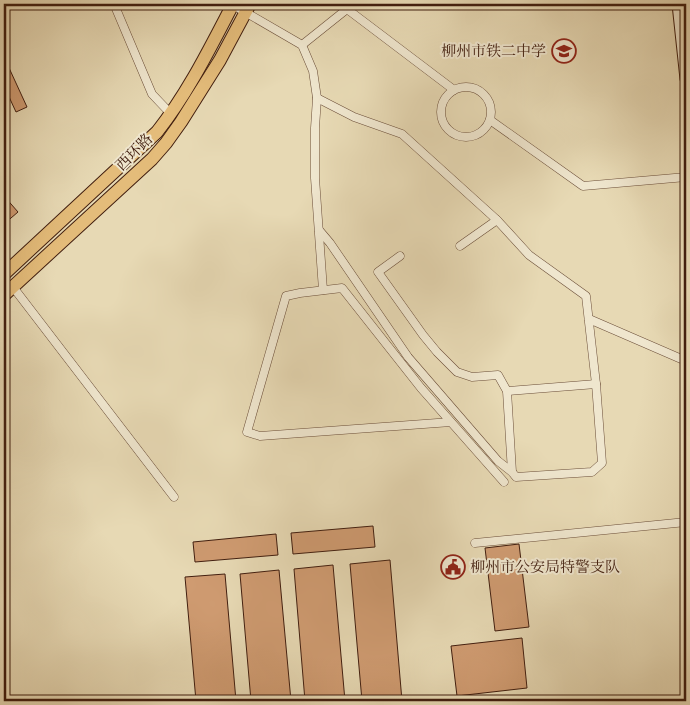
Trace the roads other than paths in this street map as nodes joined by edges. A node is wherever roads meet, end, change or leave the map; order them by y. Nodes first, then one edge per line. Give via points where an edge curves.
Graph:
1 (114, 4) edge
2 (233, 4) edge
3 (678, 4) edge
4 (248, 8) edge
5 (302, 46) junction
6 (686, 79) edge
7 (454, 90) junction
8 (317, 98) junction
9 (171, 114) junction
10 (490, 120) junction
11 (686, 177) edge
12 (497, 220) junction
13 (319, 230) junction
14 (460, 246) dead end
15 (400, 256) dead end
16 (4, 274) edge
17 (323, 290) junction
18 (8, 291) edge
19 (589, 319) junction
20 (686, 361) edge
21 (596, 384) junction
22 (506, 391) junction
23 (451, 422) junction
24 (512, 472) junction
25 (504, 482) dead end
26 (174, 497) dead end
27 (686, 522) edge
28 (475, 543) dead end

1 - 9 street via 152,94
2 - 4 street
2 - 9 main road, 西环路
3 - 6 main road
4 - 5 street
4 - 18 main road, 西环路 via 220,60 166,143
5 - 7 street via 347,9
5 - 8 street via 313,71
7 - 10 street via 471,87 479,90 490,103
7 - 10 street via 443,102 441,110 450,131 465,137 473,136 486,128
8 - 12 street via 354,117 402,134
8 - 13 street via 315,178
9 - 16 main road, 西环路 via 141,147
10 - 11 street via 583,186
12 - 14 street
12 - 19 street via 529,255 586,296
13 - 17 street
13 - 24 street via 408,356 498,461
15 - 22 street via 378,272 423,335 457,372 472,377 498,375
17 - 23 street via 342,288
17 - 23 street via 286,296 247,432 260,436
18 - 26 street
19 - 20 street
19 - 21 street
21 - 22 street
21 - 24 street via 602,463 592,472 516,477
22 - 24 street
23 - 25 street
27 - 28 street

